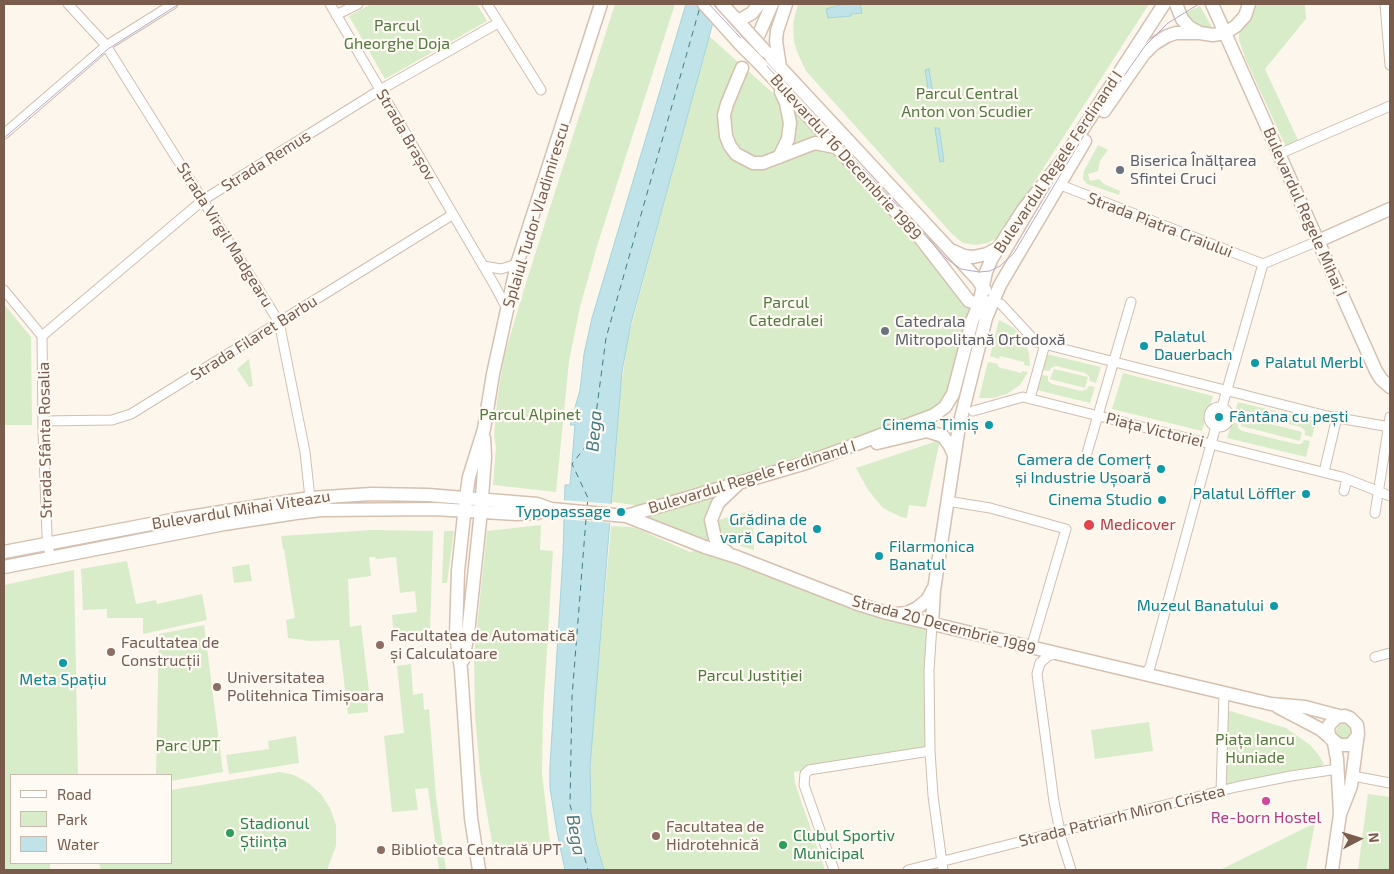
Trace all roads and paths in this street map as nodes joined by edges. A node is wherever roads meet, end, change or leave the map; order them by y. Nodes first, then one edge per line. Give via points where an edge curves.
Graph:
1 (68, 4) edge
2 (172, 4) edge
3 (330, 4) edge
4 (358, 4) edge
5 (487, 4) edge
6 (601, 4) edge
7 (704, 4) edge
8 (722, 4) edge
9 (759, 4) edge
10 (772, 4) edge
11 (786, 4) edge
12 (1164, 4) edge
13 (1176, 4) edge
14 (1212, 4) edge
15 (1385, 4) edge
16 (1248, 8) edge
17 (336, 15) junction
18 (498, 23) junction
19 (737, 24) junction
20 (1200, 33) junction
21 (1225, 33) junction
22 (759, 34) dead end
23 (106, 46) junction
24 (1390, 65) edge
25 (780, 67) junction
26 (742, 68) dead end
27 (777, 82) junction
28 (380, 90) junction
29 (541, 90) dead end
30 (1390, 106) edge
31 (4, 134) edge
32 (835, 147) junction
33 (1279, 154) junction
34 (779, 157) junction
35 (1058, 184) junction
36 (203, 200) junction
37 (1390, 209) edge
38 (452, 215) junction
39 (1318, 241) junction
40 (946, 246) junction
41 (998, 248) junction
42 (517, 264) junction
43 (1262, 264) junction
44 (483, 266) junction
45 (983, 286) junction
46 (4, 290) edge
47 (962, 292) junction
48 (991, 301) junction
49 (1132, 302) dead end
50 (507, 309) junction
51 (972, 321) junction
52 (279, 322) junction
53 (42, 336) junction
54 (1045, 344) junction
55 (1115, 358) junction
56 (1390, 387) edge
57 (1226, 390) junction
58 (1030, 398) junction
59 (1222, 407) junction
60 (973, 411) dead end
61 (1098, 415) junction
62 (1337, 417) junction
63 (43, 422) junction
64 (1390, 424) edge
65 (1216, 426) junction
66 (484, 429) junction
67 (867, 441) junction
68 (1212, 444) junction
69 (1088, 453) dead end
70 (954, 455) junction
71 (1324, 472) junction
72 (1347, 479) junction
73 (740, 483) junction
74 (1344, 490) dead end
75 (1379, 491) junction
76 (1390, 496) edge
77 (310, 498) junction
78 (947, 501) junction
79 (465, 503) junction
80 (481, 506) junction
81 (1375, 514) dead end
82 (626, 516) junction
83 (48, 544) junction
84 (4, 552) edge
85 (737, 557) junction
86 (50, 558) junction
87 (4, 567) edge
88 (935, 580) junction
89 (883, 612) junction
90 (932, 624) junction
91 (1031, 648) junction
92 (1390, 653) edge
93 (1055, 654) junction
94 (1375, 656) dead end
95 (461, 669) junction
96 (1149, 673) junction
97 (1224, 694) junction
98 (1271, 704) junction
99 (1339, 716) junction
100 (1358, 736) junction
101 (1332, 741) junction
102 (930, 751) junction
103 (1338, 769) junction
104 (1353, 776) junction
105 (1390, 783) edge
106 (1221, 791) junction
107 (1340, 814) junction
108 (1060, 832) junction
109 (942, 866) edge
110 (479, 870) edge
111 (834, 870) edge
112 (908, 870) edge
113 (1071, 870) edge
114 (1332, 870) edge

1 - 23 street, Strada Virgil Madgearu
2 - 23 street
3 - 17 street, Strada Brașov
4 - 17 street
5 - 18 street
6 - 42 main road, Splaiul Tudor Vladimirescu
7 - 19 main road, Bulevardul 16 Decembrie 1989
8 - 19 main road, Bulevardul 16 Decembrie 1989
9 - 19 main road
10 - 22 main road
11 - 25 main road via 776,41
12 - 41 main road, Bulevardul Regele Ferdinand I via 1064,158
13 - 20 main road via 1186,24
14 - 21 main road, Bulevardul Regele Mihai I
15 - 24 street
16 - 21 main road via 1236,26
17 - 28 street, Strada Brașov
18 - 28 street, Strada Remus
18 - 29 street
19 - 25 main road, Bulevardul 16 Decembrie 1989, bridge
19 - 27 main road, Bulevardul 16 Decembrie 1989, bridge via 740,44
20 - 21 main road, Bulevardul Regele Ferdinand I
20 - 35 main road, Bulevardul Regele Ferdinand I via 1181,32 1166,36 1147,51
21 - 33 main road, Bulevardul Regele Mihai I
23 - 31 street
23 - 36 street, Strada Virgil Madgearu
25 - 40 main road, Bulevardul 16 Decembrie 1989
26 - 34 main road via 724,115 730,146 736,154 753,163
27 - 32 main road, Bulevardul 16 Decembrie 1989
27 - 34 main road via 790,123 785,147
28 - 36 street, Strada Remus
28 - 38 street, Strada Brașov
30 - 33 street
32 - 34 main road via 815,143
32 - 47 main road, Bulevardul 16 Decembrie 1989 via 921,239
33 - 39 main road, Bulevardul Regele Mihai I
35 - 43 street, Strada Piatra Craiului
35 - 48 main road, Bulevardul Regele Ferdinand I
36 - 52 street, Strada Virgil Madgearu
36 - 53 street, Strada Remus
37 - 39 main road
38 - 44 street, Strada Brașov
38 - 52 street, Strada Filaret Barbu
39 - 43 street
39 - 56 main road, Bulevardul Regele Mihai I via 1376,371
40 - 41 main road via 973,257
40 - 45 main road, Bulevardul 16 Decembrie 1989
41 - 45 main road, Bulevardul Regele Ferdinand I
42 - 44 street via 500,269
42 - 50 main road, Splaiul Tudor Vladimirescu
43 - 57 street, Piața Victoriei
44 - 50 street, Strada Brașov
45 - 48 main road, Bulevardul Regele Ferdinand I
46 - 53 street
47 - 48 main road, Bulevardul 16 Decembrie 1989 via 971,302
47 - 51 main road
48 - 51 main road, Bulevardul Regele Ferdinand I
48 - 54 street via 1036,342
48 - 70 main road via 962,408
49 - 55 street, Piața Victoriei
50 - 66 main road, Splaiul Tudor Vladimirescu
51 - 67 main road, Bulevardul Regele Ferdinand I via 953,394 945,407 934,415
52 - 63 street, Strada Filaret Barbu via 121,418
52 - 77 street, Strada Virgil Madgearu via 305,452
53 - 63 street, Strada Sfânta Rosalia
54 - 55 street
54 - 58 street
55 - 57 street
55 - 61 street, Piața Victoriei
57 - 59 street, Piața Victoriei
57 - 62 street
58 - 60 street, Piața Victoriei via 1023,396
58 - 61 street, Piața Victoriei
59 - 65 street, Piața Victoriei via 1213,409 1209,414 1210,421
59 - 65 street, Piața Victoriei via 1228,412 1228,421 1224,426
61 - 68 street, Piața Victoriei
61 - 69 street, Piața Victoriei
62 - 64 street
62 - 71 street
63 - 83 street, Strada Sfânta Rosalia
64 - 75 street
65 - 68 street, Piața Victoriei
66 - 79 main road, Splaiul Tudor Vladimirescu via 469,477
66 - 80 main road, Splaiul Tudor Vladimirescu
67 - 70 main road via 876,444 918,433 935,433 943,436
67 - 73 main road, Bulevardul Regele Ferdinand I
68 - 71 street, Piața Victoriei
68 - 96 street, Piața Victoriei
70 - 78 main road
71 - 72 street, Piața Victoriei
72 - 74 street
72 - 75 street, Piața Victoriei via 1364,490
73 - 82 main road, Bulevardul Regele Ferdinand I
73 - 85 main road via 718,503 711,520 717,543
75 - 76 street, Piața Victoriei
75 - 81 street
77 - 79 main road, Bulevardul Mihai Viteazu via 428,495
77 - 83 main road, Bulevardul Mihai Viteazu
78 - 88 main road
78 - 91 street via 990,508 1066,529
79 - 80 main road, Bulevardul Mihai Viteazu
79 - 86 main road, Bulevardul Mihai Viteazu via 296,513
79 - 95 main road, Splaiul Tudor Vladimirescu via 456,636
80 - 82 main road via 537,504 551,509
80 - 95 main road, Splaiul Tudor Vladimirescu via 468,633
82 - 85 main road, Strada 20 Decembrie 1989
83 - 84 main road, Bulevardul Mihai Viteazu
83 - 86 street, Strada Sfânta Rosalia
85 - 89 main road, Strada 20 Decembrie 1989
86 - 87 main road, Bulevardul Mihai Viteazu
88 - 89 main road via 929,597 917,608 904,614
88 - 90 main road
89 - 90 main road, Strada 20 Decembrie 1989
90 - 91 main road, Strada 20 Decembrie 1989
90 - 102 street
91 - 93 main road, Strada 20 Decembrie 1989
92 - 94 street
93 - 96 main road, Strada 20 Decembrie 1989
93 - 108 street via 1040,664 1037,674
95 - 110 main road via 470,810
96 - 97 main road, Strada 20 Decembrie 1989
97 - 98 main road, Strada 20 Decembrie 1989
97 - 106 street
98 - 99 main road, Strada 20 Decembrie 1989 via 1305,707
98 - 101 main road, Strada 20 Decembrie 1989 via 1310,723
99 - 100 main road via 1354,721
99 - 101 main road via 1329,725
100 - 101 main road via 1348,745 1339,746
100 - 104 main road
101 - 103 main road
102 - 109 street
102 - 111 street via 815,768 804,774 804,785
103 - 106 street, Strada Patriarh Miron Cristea
103 - 107 main road
104 - 105 street
104 - 107 main road
106 - 108 street, Strada Patriarh Miron Cristea
107 - 114 main road
108 - 109 street, Strada Patriarh Miron Cristea
108 - 113 street
109 - 112 street, Strada Patriarh Miron Cristea

